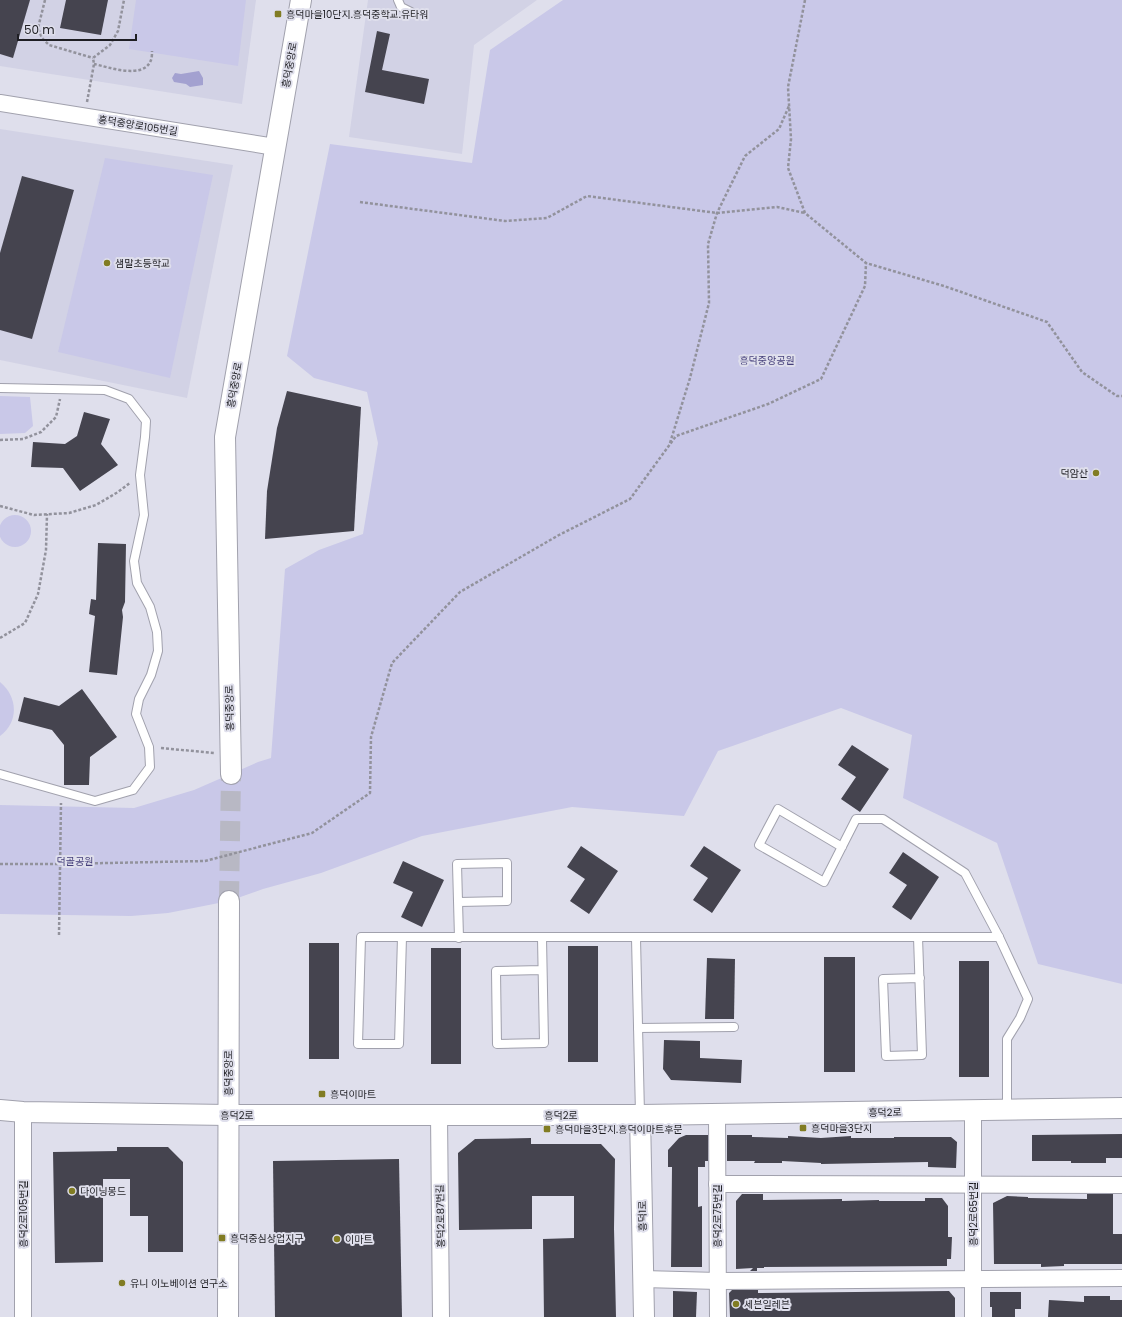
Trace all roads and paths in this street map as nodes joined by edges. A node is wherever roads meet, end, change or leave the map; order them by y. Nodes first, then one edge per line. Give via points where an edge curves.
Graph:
1 (45, 0) edge
2 (124, 0) edge
3 (301, 0) edge
4 (398, 0) edge
5 (805, 0) edge
6 (411, 12) dead end
7 (152, 50) dead end
8 (93, 58) junction
9 (94, 64) junction
10 (0, 103) edge
11 (789, 106) junction
12 (85, 116) junction
13 (275, 147) junction
14 (360, 202) dead end
15 (717, 213) junction
16 (805, 213) junction
17 (866, 262) junction
18 (0, 388) edge
19 (63, 390) junction
20 (1122, 396) edge
21 (0, 440) edge
22 (669, 445) junction
23 (140, 475) junction
24 (0, 506) edge
25 (47, 514) junction
26 (0, 638) edge
27 (149, 747) junction
28 (230, 754) junction
29 (0, 774) edge
30 (230, 774) tunnel mouth
31 (61, 792) junction
32 (842, 847) junction
33 (0, 864) edge
34 (60, 864) junction
35 (229, 901) tunnel mouth
36 (458, 902) junction
37 (59, 935) dead end
38 (402, 938) junction
39 (459, 938) junction
40 (542, 938) junction
41 (636, 938) junction
42 (918, 938) junction
43 (998, 938) junction
44 (542, 970) junction
45 (920, 978) junction
46 (734, 1027) dead end
47 (638, 1028) junction
48 (1122, 1108) edge
49 (0, 1110) edge
50 (1007, 1110) junction
51 (972, 1111) junction
52 (23, 1112) junction
53 (717, 1114) junction
54 (228, 1115) junction
55 (439, 1115) junction
56 (640, 1115) junction
57 (717, 1184) junction
58 (973, 1185) junction
59 (1122, 1185) edge
60 (1122, 1278) edge
61 (643, 1279) junction
62 (973, 1279) junction
63 (718, 1281) junction
64 (23, 1317) edge
65 (228, 1317) edge
66 (441, 1317) edge
67 (644, 1317) edge
68 (718, 1317) edge
69 (973, 1317) edge

1 - 8 path via 38,28 42,38 49,45
2 - 8 path via 118,31 110,45
3 - 13 street, 흥덕중앙로
4 - 6 lane via 401,7
5 - 11 path via 788,87
7 - 9 path via 152,60 139,70 127,71
8 - 9 path
9 - 12 path
10 - 12 street, 흥덕중앙로105번길
11 - 15 path via 779,129 745,156
11 - 16 path via 791,139 788,168
12 - 13 street, 흥덕중앙로105번길
13 - 28 street, 흥덕중앙로 via 225,437
14 - 15 path via 506,221 547,218 587,196
15 - 16 path via 777,207
15 - 22 path via 708,244 709,303 690,378
16 - 17 path
17 - 20 path via 1047,322 1082,372 1117,396
17 - 22 path via 865,286 821,379 768,404 676,436
18 - 19 lane
19 - 21 path via 56,417 41,432 23,440
19 - 23 lane via 105,390 129,399 146,421
22 - 34 path via 630,499 559,535 460,592 392,663 371,737 370,793 312,833 205,861
23 - 25 path via 96,505 69,514
23 - 27 lane via 144,514 134,561 137,583 150,607 158,651 151,675 139,699 136,714
24 - 25 path via 34,515
25 - 26 path via 46,550 38,594 25,623
27 - 28 path
27 - 31 lane via 150,767 133,790 95,800
28 - 30 street, 흥덕중앙로
29 - 31 lane via 38,783
31 - 34 path
32 - 32 lane via 824,882 759,845 778,809
32 - 43 lane via 856,819 882,819 965,873
33 - 34 path
34 - 37 path
35 - 54 street, 흥덕중앙로
36 - 36 lane via 458,864 506,863 507,901
36 - 39 lane
38 - 38 lane via 399,1044 358,1044 361,938
38 - 39 lane
39 - 40 lane
40 - 41 lane
40 - 44 lane
41 - 42 lane
41 - 47 lane
42 - 43 lane
42 - 45 lane
43 - 50 lane via 1028,999 1007,1039
44 - 44 lane via 544,1043 497,1044 496,971
45 - 45 lane via 922,1055 886,1056 883,979
46 - 47 lane
47 - 56 lane
48 - 50 street, 흥덕2로
49 - 52 street, 흥덕2로
50 - 51 street, 흥덕2로
51 - 53 street, 흥덕2로
51 - 58 street, 흥덕2로65번길
52 - 54 street, 흥덕2로
52 - 64 street, 흥덕2로105번길
53 - 56 street, 흥덕2로
53 - 57 street, 흥덕2로75번길
54 - 55 street, 흥덕2로
54 - 65 street, 흥덕중앙로
55 - 56 street, 흥덕2로
55 - 66 street, 흥덕2로87번길
56 - 61 street, 흥덕1로
57 - 58 street
57 - 63 street, 흥덕2로75번길
58 - 59 street
58 - 62 street, 흥덕2로65번길
60 - 62 street
61 - 63 street
61 - 67 street, 흥덕1로
62 - 63 street
62 - 69 street, 흥덕2로65번길
63 - 68 street, 흥덕2로75번길

